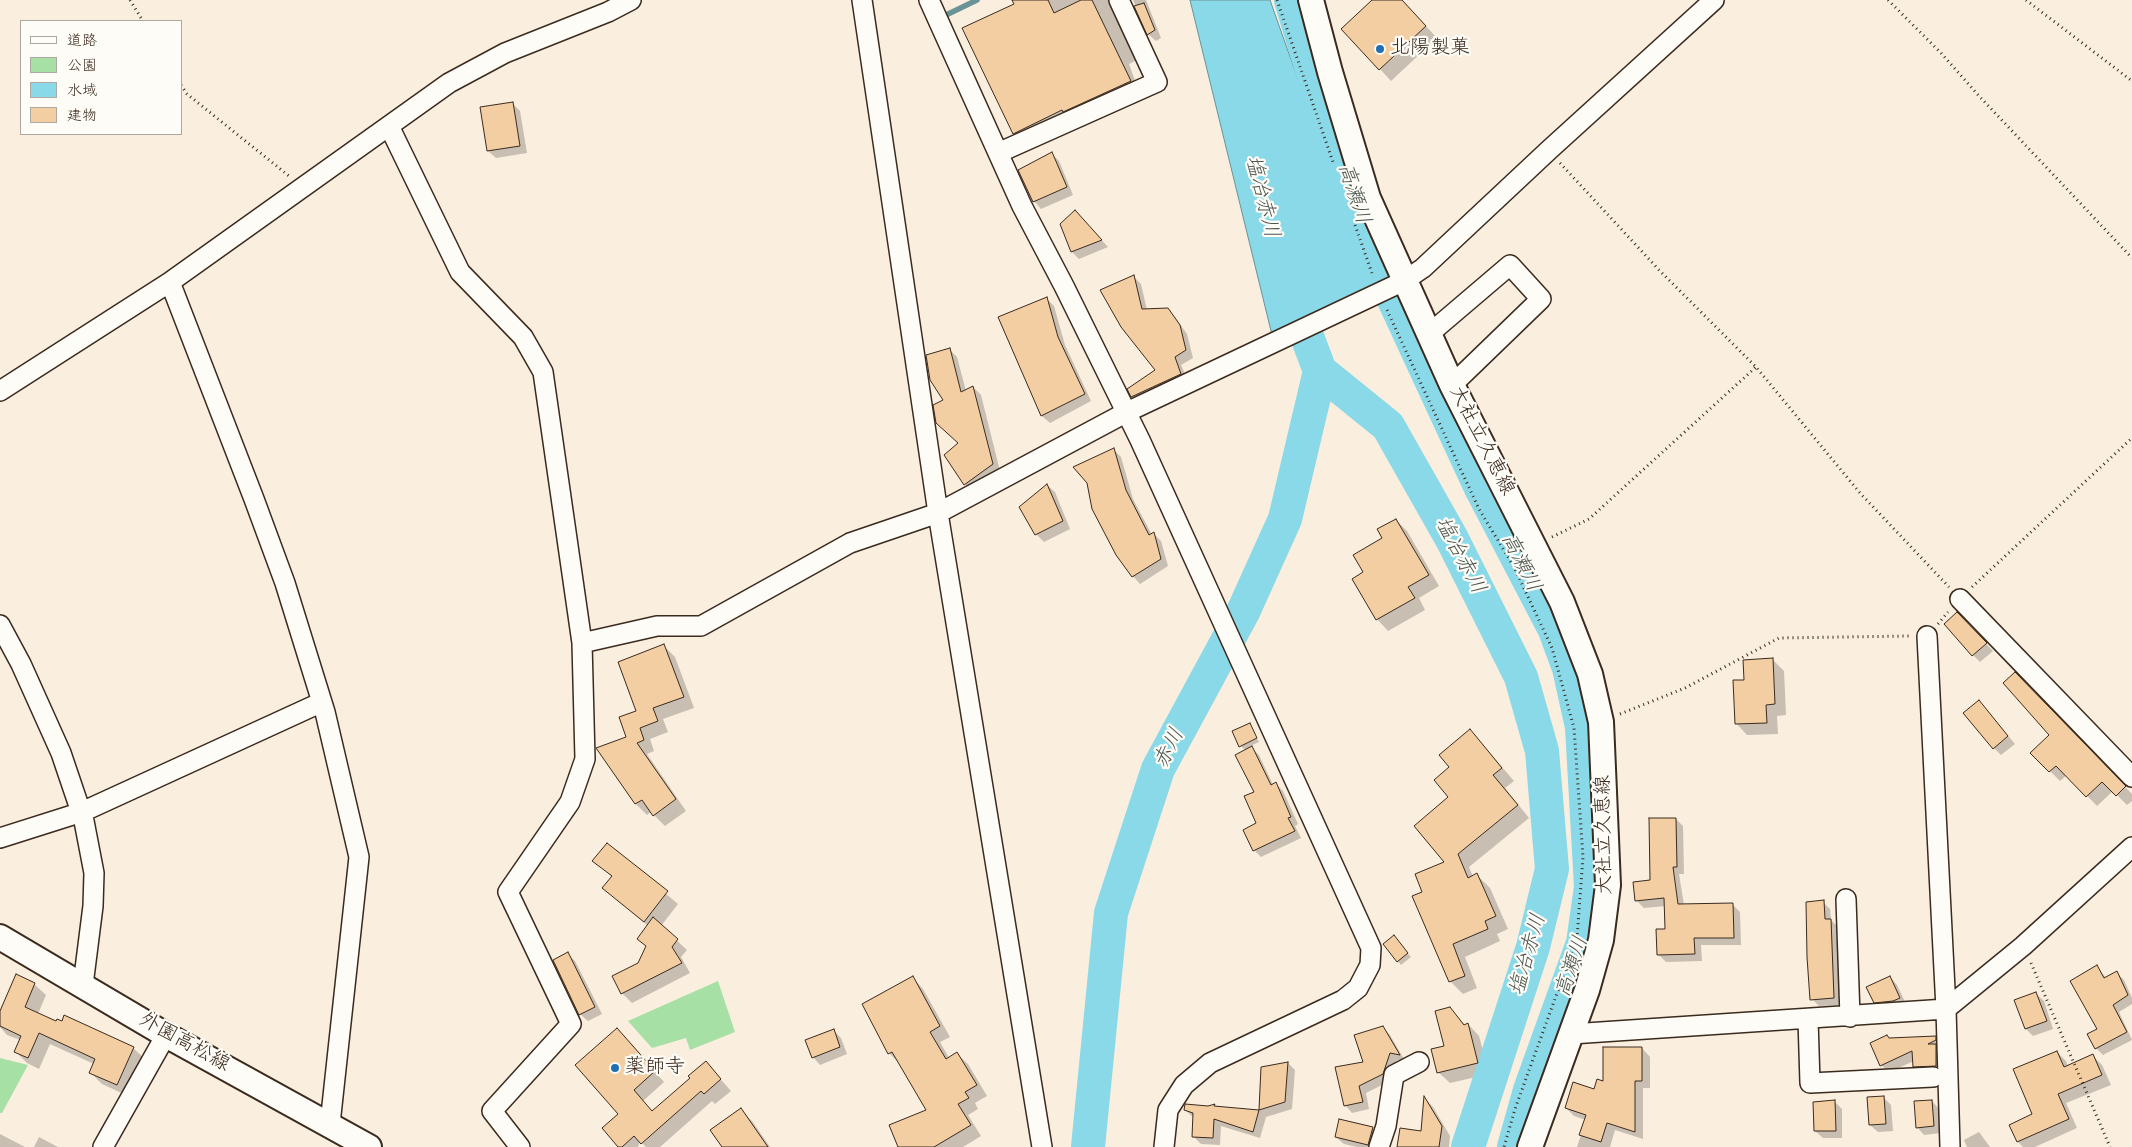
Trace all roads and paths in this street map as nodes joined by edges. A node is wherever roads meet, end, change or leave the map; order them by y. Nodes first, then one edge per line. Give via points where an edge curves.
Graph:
1 (130, 0) edge
2 (631, 0) edge
3 (862, 0) edge
4 (929, 0) edge
5 (1119, 0) edge
6 (1277, 0) edge
7 (1311, 0) edge
8 (1714, 0) edge
9 (1888, 0) edge
10 (2026, 0) edge
11 (142, 20) edge
12 (2132, 81) edge
13 (182, 86) edge
14 (389, 126) junction
15 (1548, 150) junction
16 (998, 153) junction
17 (1336, 172) dead end
18 (303, 188) junction
19 (1352, 218) dead end
20 (2132, 258) edge
21 (1404, 281) junction
22 (170, 282) junction
23 (1379, 293) junction
24 (1429, 334) junction
25 (1756, 367) junction
26 (1452, 385) junction
27 (0, 391) edge
28 (1127, 412) junction
29 (2132, 438) edge
30 (938, 513) junction
31 (1534, 546) junction
32 (1960, 598) junction
33 (0, 625) edge
34 (1928, 636) junction
35 (582, 643) junction
36 (322, 702) junction
37 (1602, 722) junction
38 (2132, 777) edge
39 (82, 812) junction
40 (0, 838) edge
41 (2132, 847) edge
42 (1846, 899) dead end
43 (0, 936) edge
44 (2023, 946) junction
45 (83, 985) junction
46 (1946, 1009) junction
47 (1850, 1016) junction
48 (1808, 1019) junction
49 (1571, 1034) junction
50 (166, 1035) junction
51 (1419, 1062) dead end
52 (1933, 1077) dead end
53 (330, 1124) junction
54 (103, 1147) edge
55 (369, 1147) edge
56 (520, 1147) edge
57 (1042, 1147) edge
58 (1164, 1147) edge
59 (1379, 1147) edge
60 (1504, 1147) edge
61 (1530, 1147) edge
62 (1950, 1147) edge
63 (2110, 1147) edge

1 - 11 path
2 - 14 street via 505,53 449,83
3 - 30 street
4 - 16 street
5 - 16 street via 1157,82
6 - 17 path
7 - 21 main road, 大社立久恵線 via 1368,198
8 - 15 street
9 - 20 path via 1942,52 1980,97
10 - 12 path
13 - 18 path via 187,94
14 - 18 street
14 - 35 street via 460,272 523,337 543,372
15 - 21 street via 1423,268
15 - 25 path via 1660,271
16 - 28 street
18 - 22 street
19 - 23 path
21 - 23 street
21 - 24 main road, 大社立久恵線
22 - 27 street
22 - 36 street via 254,499
23 - 28 street
23 - 60 path via 1478,508 1514,567 1552,648 1574,728 1583,857 1577,938
24 - 26 main road, 大社立久恵線
24 - 26 street via 1510,266 1541,299
25 - 31 path via 1589,519
25 - 32 path via 1860,493
26 - 31 main road, 大社立久恵線
28 - 30 street
28 - 58 street via 1371,948 1370,965 1358,988 1343,1000 1210,1063 1184,1085 1168,1110
29 - 32 path
30 - 35 street via 850,542 701,626 657,626
30 - 57 street
31 - 37 main road, 大社立久恵線 via 1562,602 1590,674
32 - 34 path
32 - 38 street
33 - 39 street via 61,753
34 - 37 path via 1779,638 1685,688
34 - 46 street
35 - 56 street via 585,759 570,802 508,892 572,1024 492,1111
36 - 39 street
36 - 53 street via 359,857
37 - 49 main road, 大社立久恵線 via 1608,885 1601,940
39 - 40 street
39 - 45 street via 94,874
41 - 44 street
42 - 47 street
43 - 45 main road, 外園高松線
44 - 46 street
44 - 63 path
45 - 50 main road, 外園高松線
46 - 47 street
46 - 62 street
47 - 48 street
48 - 49 street
48 - 52 street via 1810,1082
49 - 61 main road, 大社立久恵線
50 - 53 main road, 外園高松線
50 - 54 street
51 - 59 street via 1394,1075 1386,1126
53 - 55 main road, 外園高松線

